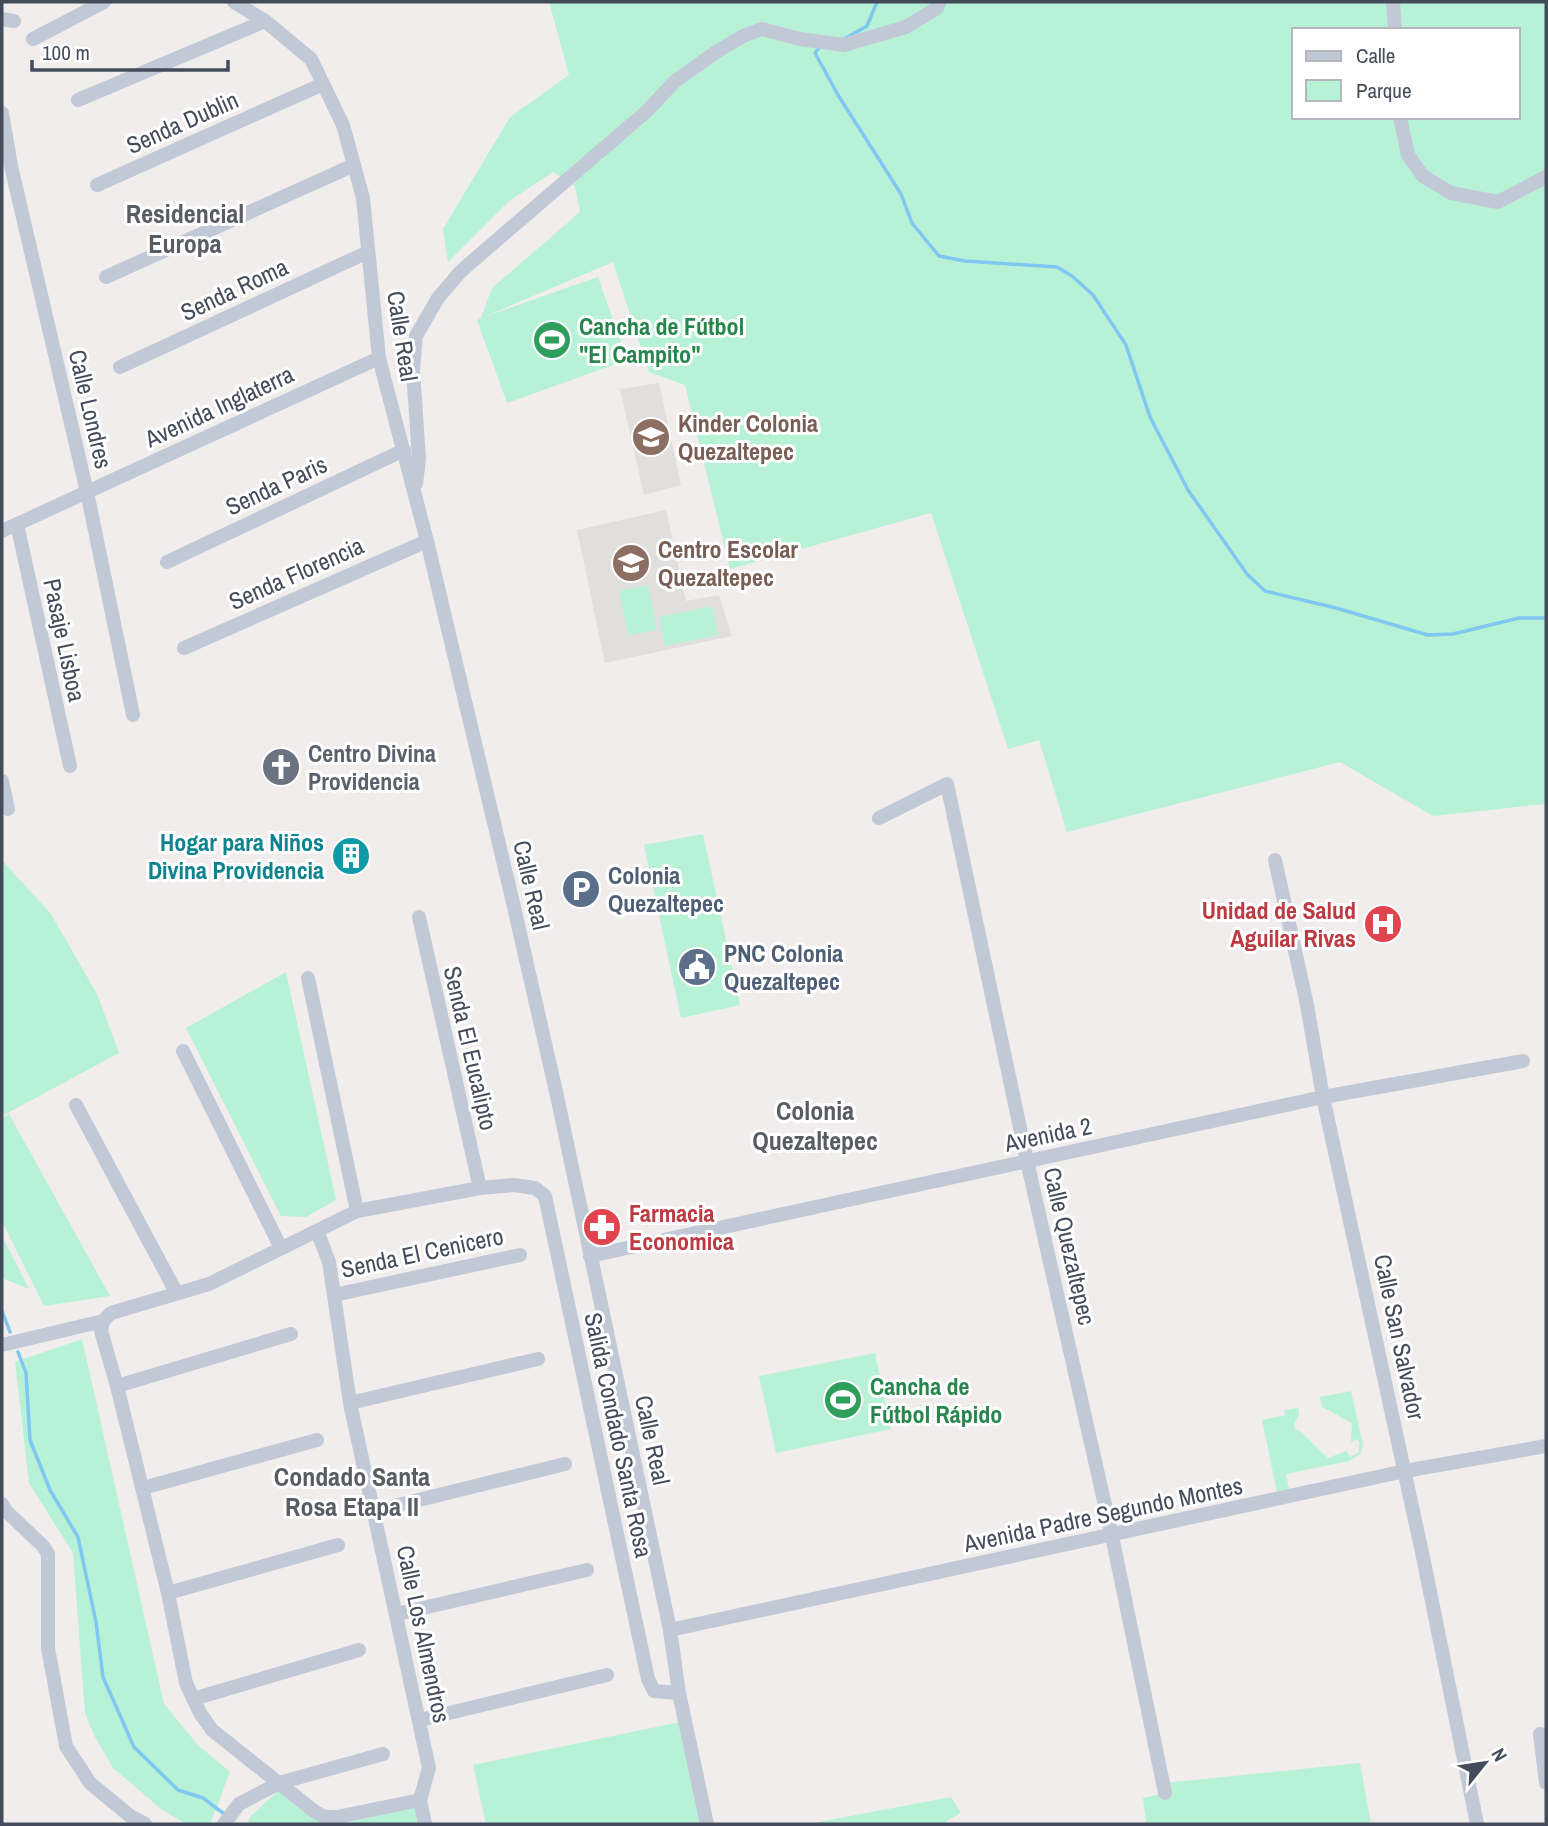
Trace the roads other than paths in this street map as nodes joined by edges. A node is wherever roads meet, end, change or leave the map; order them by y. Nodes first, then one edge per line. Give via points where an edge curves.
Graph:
1 (104, 2) edge
2 (234, 2) edge
3 (939, 2) edge
4 (1393, 2) edge
5 (265, 21) junction
6 (1395, 28) edge
7 (33, 39) dead end
8 (323, 84) junction
9 (78, 100) dead end
10 (2, 113) edge
11 (1400, 119) edge
12 (354, 164) junction
13 (7, 167) edge
14 (1546, 177) edge
15 (97, 185) dead end
16 (368, 252) junction
17 (106, 277) dead end
18 (379, 358) junction
19 (120, 367) dead end
20 (404, 450) junction
21 (87, 492) junction
22 (415, 492) junction
23 (6, 526) edge
24 (427, 541) junction
25 (167, 562) dead end
26 (184, 648) dead end
27 (133, 715) dead end
28 (70, 766) dead end
29 (2, 781) edge
30 (8, 808) dead end
31 (879, 818) dead end
32 (1275, 860) dead end
33 (419, 917) dead end
34 (308, 978) dead end
35 (183, 1051) dead end
36 (1520, 1061) dead end
37 (1323, 1097) junction
38 (76, 1105) dead end
39 (1027, 1161) junction
40 (480, 1188) junction
41 (357, 1211) junction
42 (317, 1231) junction
43 (281, 1248) junction
44 (520, 1255) dead end
45 (590, 1256) junction
46 (176, 1292) junction
47 (334, 1295) junction
48 (103, 1321) junction
49 (291, 1334) dead end
50 (2, 1345) edge
51 (538, 1359) dead end
52 (117, 1385) junction
53 (350, 1403) junction
54 (317, 1440) dead end
55 (1546, 1446) edge
56 (565, 1464) dead end
57 (1405, 1471) junction
58 (143, 1488) junction
59 (2, 1504) edge
60 (374, 1511) junction
61 (1112, 1536) junction
62 (338, 1545) dead end
63 (587, 1570) dead end
64 (168, 1593) junction
65 (397, 1614) junction
66 (670, 1630) junction
67 (359, 1650) dead end
68 (607, 1675) dead end
69 (679, 1693) junction
70 (193, 1699) junction
71 (420, 1720) junction
72 (1540, 1734) dead end
73 (383, 1754) dead end
74 (279, 1783) junction
75 (1546, 1783) edge
76 (1165, 1793) dead end
77 (420, 1800) junction
78 (239, 1804) junction
79 (145, 1824) edge
80 (224, 1824) edge
81 (234, 1824) edge
82 (425, 1824) edge
83 (707, 1824) edge
84 (1477, 1824) edge

1 - 7 street
2 - 5 street, Calle Real
3 - 22 street via 937,8 906,27 844,45 762,29 745,35 674,82 647,111 461,271 438,298 416,337 413,370 419,459
4 - 6 street
5 - 8 street, Calle Real via 311,59
5 - 9 street
8 - 12 street, Calle Real via 343,125
8 - 15 street, Senda Dublin
10 - 13 street, Calle Londres
11 - 14 street via 1408,155 1423,176 1451,193 1498,202
12 - 16 street, Calle Real via 363,198
12 - 17 street
13 - 21 street, Calle Londres
16 - 18 street, Calle Real
16 - 19 street, Senda Roma
18 - 20 street, Calle Real
18 - 21 street, Avenida Inglaterra
20 - 22 street, Calle Real
20 - 25 street, Senda Paris
21 - 23 street, Avenida Inglaterra
21 - 27 street, Calle Londres
22 - 24 street, Calle Real
23 - 28 street, Pasaje Lisboa
24 - 26 street, Senda Florencia
24 - 45 street, Calle Real
29 - 30 street
31 - 39 street, Calle Quezaltepec via 947,784
32 - 37 street, Calle San Salvador
33 - 40 street, Senda El Eucalipto
34 - 41 street
35 - 43 street
36 - 37 street, Avenida 2
37 - 39 street, Avenida 2
37 - 57 street, Calle San Salvador
38 - 46 street
39 - 45 street, Avenida 2
39 - 61 street, Calle Quezaltepec
40 - 41 street
40 - 69 street, Salida Condado Santa Rosa via 514,1185 535,1188 545,1196 648,1679 654,1691
41 - 42 street
42 - 43 street
42 - 47 street, Calle Los Almendros
43 - 46 street via 209,1284
44 - 47 street, Senda El Cenicero
45 - 66 street, Calle Real
46 - 48 street via 111,1313
47 - 53 street, Calle Los Almendros
48 - 50 street
48 - 52 street via 101,1331
49 - 52 street
51 - 53 street
52 - 58 street
53 - 60 street, Calle Los Almendros
54 - 58 street
55 - 57 street, Avenida Padre Segundo Montes
56 - 60 street
57 - 61 street, Avenida Padre Segundo Montes
57 - 84 street, Calle San Salvador
58 - 64 street
59 - 79 street via 48,1554 48,1648 66,1746 90,1783
60 - 65 street, Calle Los Almendros
61 - 66 street, Avenida Padre Segundo Montes
61 - 76 street, Calle Quezaltepec
62 - 64 street
63 - 65 street
64 - 70 street
65 - 71 street, Calle Los Almendros
66 - 69 street, Calle Real
67 - 70 street
68 - 71 street
69 - 83 street, Calle Real
70 - 74 street via 212,1730
71 - 77 street, Calle Los Almendros via 429,1768
72 - 75 street
73 - 74 street
74 - 77 street via 324,1817
74 - 78 street
77 - 82 street
78 - 80 street
78 - 81 street

